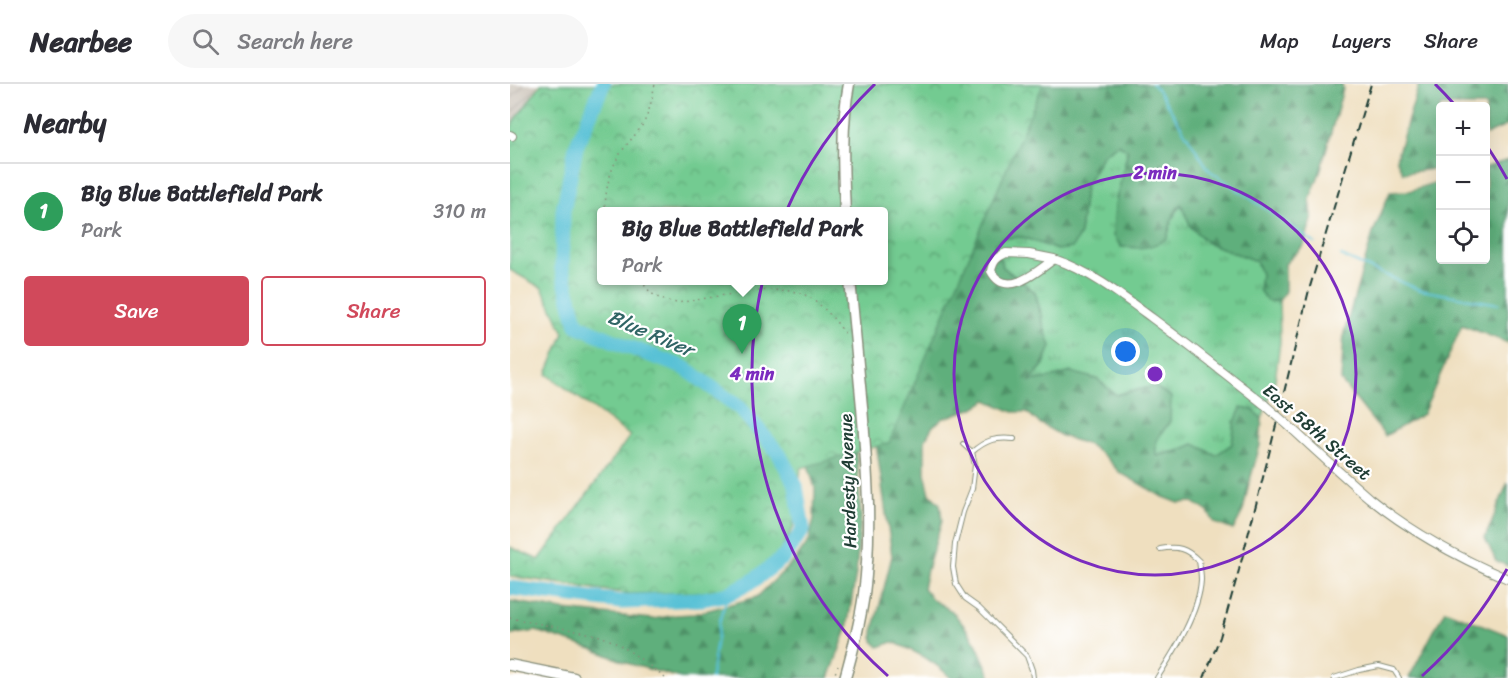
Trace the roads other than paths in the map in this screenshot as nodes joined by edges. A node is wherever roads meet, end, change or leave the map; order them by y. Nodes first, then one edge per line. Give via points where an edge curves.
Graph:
1 (849, 84) edge
2 (845, 207) edge
3 (1054, 259) junction
4 (850, 285) edge
5 (1014, 439) dead end
6 (963, 444) dead end
7 (972, 452) junction
8 (1160, 549) dead end
9 (1508, 579) edge
10 (510, 665) edge
11 (546, 675) edge
12 (574, 678) edge
13 (844, 678) edge
14 (1034, 678) edge
15 (1157, 678) edge
16 (1334, 678) edge
17 (1399, 678) edge

1 - 2 main road via 844,142
3 - 3 street, East 58th Street via 1019,282 1006,283 991,271 996,259 1006,253
3 - 9 street, East 58th Street, bridge via 1088,274 1204,356 1403,523 1475,565
4 - 13 main road, Hardesty Avenue via 869,509 864,593
5 - 7 lane via 983,443
6 - 7 lane
7 - 14 lane via 972,489 955,544 956,585 1027,656
8 - 15 lane via 1175,547 1190,552 1199,561 1201,580 1193,613
10 - 11 main road
11 - 12 main road
16 - 17 lane via 1379,666 1394,670

